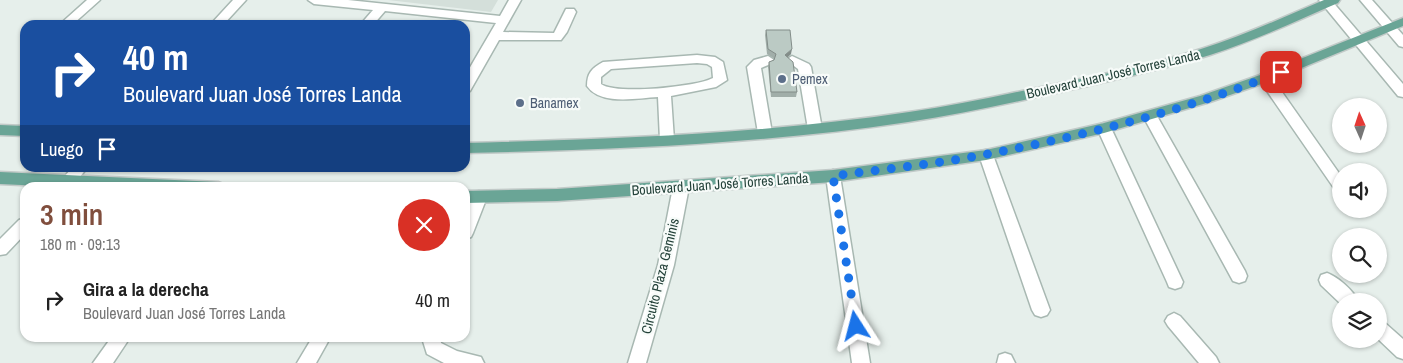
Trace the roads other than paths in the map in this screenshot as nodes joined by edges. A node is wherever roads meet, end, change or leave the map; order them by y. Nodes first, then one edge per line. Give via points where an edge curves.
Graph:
1 (94, 0) edge
2 (240, 0) edge
3 (314, 0) edge
4 (431, 0) edge
5 (515, 0) edge
6 (1366, 0) edge
7 (1329, 1) edge
8 (381, 8) junction
9 (423, 12) junction
10 (570, 12) dead end
11 (71, 20) edge
12 (221, 20) edge
13 (370, 20) edge
14 (503, 20) junction
15 (1403, 22) edge
16 (1390, 28) junction
17 (494, 36) junction
18 (1359, 40) junction
19 (1403, 43) edge
20 (768, 60) edge
21 (792, 60) edge
22 (1265, 78) junction
23 (470, 79) edge
24 (664, 91) junction
25 (1403, 93) edge
26 (1150, 116) junction
27 (1104, 128) junction
28 (815, 129) junction
29 (0, 130) edge
30 (20, 132) edge
31 (765, 133) junction
32 (667, 140) junction
33 (470, 148) edge
34 (986, 155) junction
35 (76, 172) edge
36 (1332, 174) edge
37 (833, 176) junction
38 (0, 178) edge
39 (43, 182) edge
40 (67, 182) edge
41 (681, 188) junction
42 (472, 197) edge
43 (20, 229) edge
44 (0, 249) edge
45 (1239, 276) dead end
46 (1327, 280) dead end
47 (1175, 282) dead end
48 (1341, 293) edge
49 (1041, 310) dead end
50 (1174, 321) dead end
51 (1387, 336) edge
52 (118, 342) dead end
53 (319, 342) edge
54 (432, 342) edge
55 (1403, 351) edge
56 (102, 363) edge
57 (306, 363) edge
58 (475, 363) edge
59 (637, 363) edge
60 (861, 363) edge
61 (1210, 363) edge

1 - 11 street
2 - 12 street
3 - 8 street
4 - 9 street
5 - 14 street
6 - 16 street
7 - 18 street
7 - 28 main road, Boulevard Juan José Torres Landa via 1247,37 1154,66 997,101
8 - 9 street
8 - 13 street
9 - 14 street
10 - 17 street via 557,37
14 - 17 street
15 - 16 main road, Boulevard Juan José Torres Landa
16 - 18 main road, Boulevard Juan José Torres Landa
16 - 19 street
17 - 23 street
18 - 22 main road, Boulevard Juan José Torres Landa
18 - 25 street
20 - 31 street via 754,67
21 - 28 street via 804,67
22 - 26 main road, Boulevard Juan José Torres Landa
22 - 36 street
24 - 24 street via 714,85 720,80 718,65 710,60 697,59 626,63 608,65 594,76 594,86 602,92
24 - 32 street
26 - 27 main road, Boulevard Juan José Torres Landa
26 - 45 street
27 - 34 main road, Boulevard Juan José Torres Landa
27 - 47 street
28 - 31 main road, Boulevard Juan José Torres Landa
29 - 30 main road
31 - 32 main road, Boulevard Juan José Torres Landa
32 - 33 main road, Boulevard Juan José Torres Landa
34 - 37 main road, Boulevard Juan José Torres Landa
34 - 49 street
35 - 40 street
37 - 41 main road, Boulevard Juan José Torres Landa
37 - 60 street
38 - 39 main road
41 - 42 main road, Boulevard Juan José Torres Landa
41 - 59 street, Circuito Plaza Geminis via 666,265
43 - 44 street
46 - 48 street
50 - 61 street
51 - 55 street
52 - 56 street
53 - 57 street
54 - 58 street via 433,348 454,359

